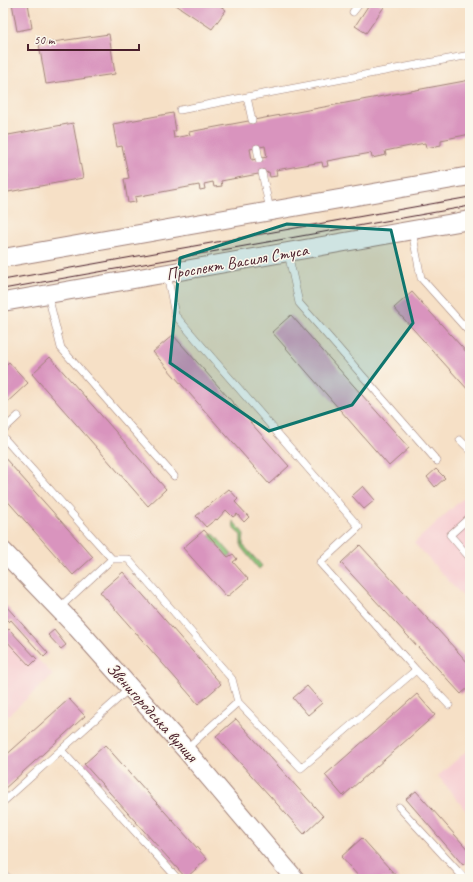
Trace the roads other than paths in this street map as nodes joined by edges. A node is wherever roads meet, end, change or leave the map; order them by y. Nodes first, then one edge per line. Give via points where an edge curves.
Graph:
1 (360, 3) edge
2 (353, 12) dead end
3 (470, 55) edge
4 (247, 97) junction
5 (180, 110) dead end
6 (252, 120) dead end
7 (257, 148) dead end
8 (259, 159) dead end
9 (262, 173) dead end
10 (470, 176) edge
11 (271, 211) junction
12 (470, 220) edge
13 (412, 231) junction
14 (288, 253) junction
15 (3, 258) edge
16 (167, 274) junction
17 (48, 295) junction
18 (3, 302) edge
19 (470, 333) edge
20 (18, 416) dead end
21 (3, 430) edge
22 (3, 437) edge
23 (460, 440) dead end
24 (470, 450) edge
25 (437, 460) dead end
26 (174, 476) dead end
27 (470, 517) edge
28 (3, 551) edge
29 (470, 558) edge
30 (112, 559) junction
31 (58, 609) junction
32 (416, 670) junction
33 (130, 688) junction
34 (238, 702) junction
35 (449, 705) dead end
36 (186, 749) junction
37 (61, 750) junction
38 (3, 802) edge
39 (400, 807) dead end
40 (3, 873) edge
41 (9, 879) edge
42 (178, 879) edge
43 (295, 879) edge
44 (465, 879) edge

1 - 2 lane
3 - 4 lane
4 - 5 lane
4 - 6 lane
7 - 8 lane
9 - 11 lane
10 - 11 street
11 - 15 street
12 - 13 street, Проспект Василя Стуса
13 - 14 street, Проспект Василя Стуса
13 - 19 lane via 421,278
14 - 16 street, Проспект Василя Стуса
14 - 25 lane via 299,304
16 - 17 street, Проспект Василя Стуса
16 - 32 lane via 175,315 359,528 320,562
17 - 18 street, Проспект Василя Стуса
17 - 26 lane via 61,348
20 - 21 lane
22 - 30 lane
23 - 24 lane
27 - 29 lane via 450,535
28 - 31 street, Звенигородська вулиця
30 - 31 lane
30 - 34 lane via 128,559 143,576 232,679
31 - 33 street, Звенигородська вулиця
32 - 34 lane via 301,768
32 - 35 lane
33 - 36 street, Звенигородська вулиця
33 - 37 lane
34 - 36 lane
36 - 43 street, Звенигородська вулиця
37 - 38 lane
37 - 42 lane
39 - 44 lane
40 - 41 lane

